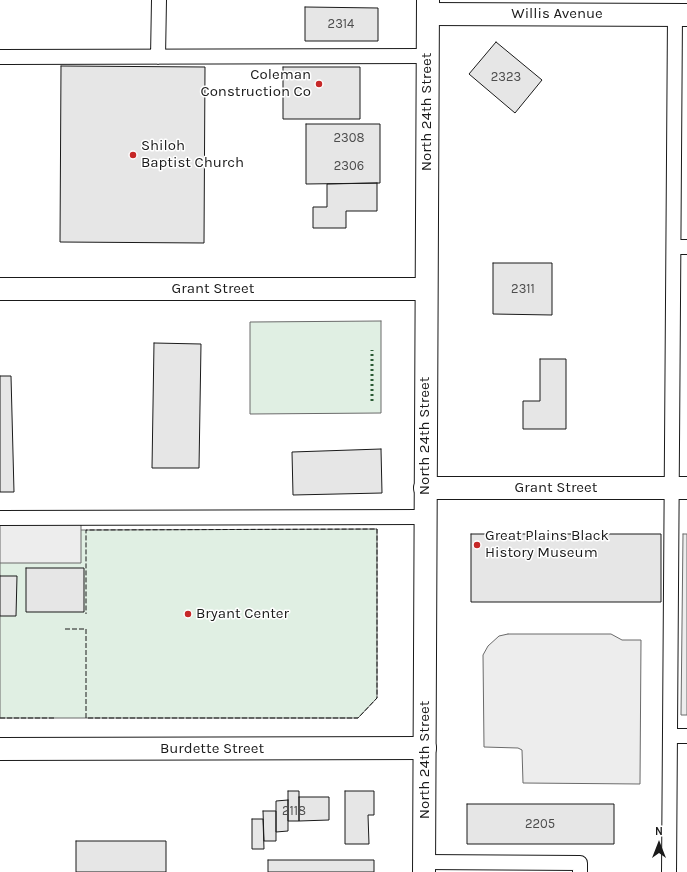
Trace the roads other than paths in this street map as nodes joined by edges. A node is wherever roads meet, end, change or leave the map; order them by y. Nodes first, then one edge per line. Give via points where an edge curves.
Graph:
1 (159, 0) edge
2 (428, 7) edge
3 (681, 15) edge
4 (427, 56) junction
5 (0, 57) edge
6 (158, 57) junction
7 (680, 247) edge
8 (0, 289) edge
9 (426, 290) junction
10 (425, 488) junction
11 (679, 488) edge
12 (425, 517) junction
13 (0, 518) edge
14 (670, 736) junction
15 (687, 736) edge
16 (425, 748) junction
17 (0, 749) edge
18 (424, 867) edge
19 (580, 872) edge
20 (670, 872) edge

1 - 6 lane
2 - 3 street, Willis Avenue
2 - 4 street, North 24th Street
3 - 7 lane
4 - 6 lane
4 - 9 street, North 24th Street
5 - 6 lane
7 - 11 lane
8 - 9 street, Grant Street
9 - 10 street, North 24th Street
10 - 11 street, Grant Street
10 - 12 street, North 24th Street
11 - 14 lane
12 - 13 lane
12 - 16 street, North 24th Street
14 - 15 lane
14 - 20 lane
16 - 17 street, Burdette Street
16 - 18 street, North 24th Street
18 - 19 lane via 580,863

